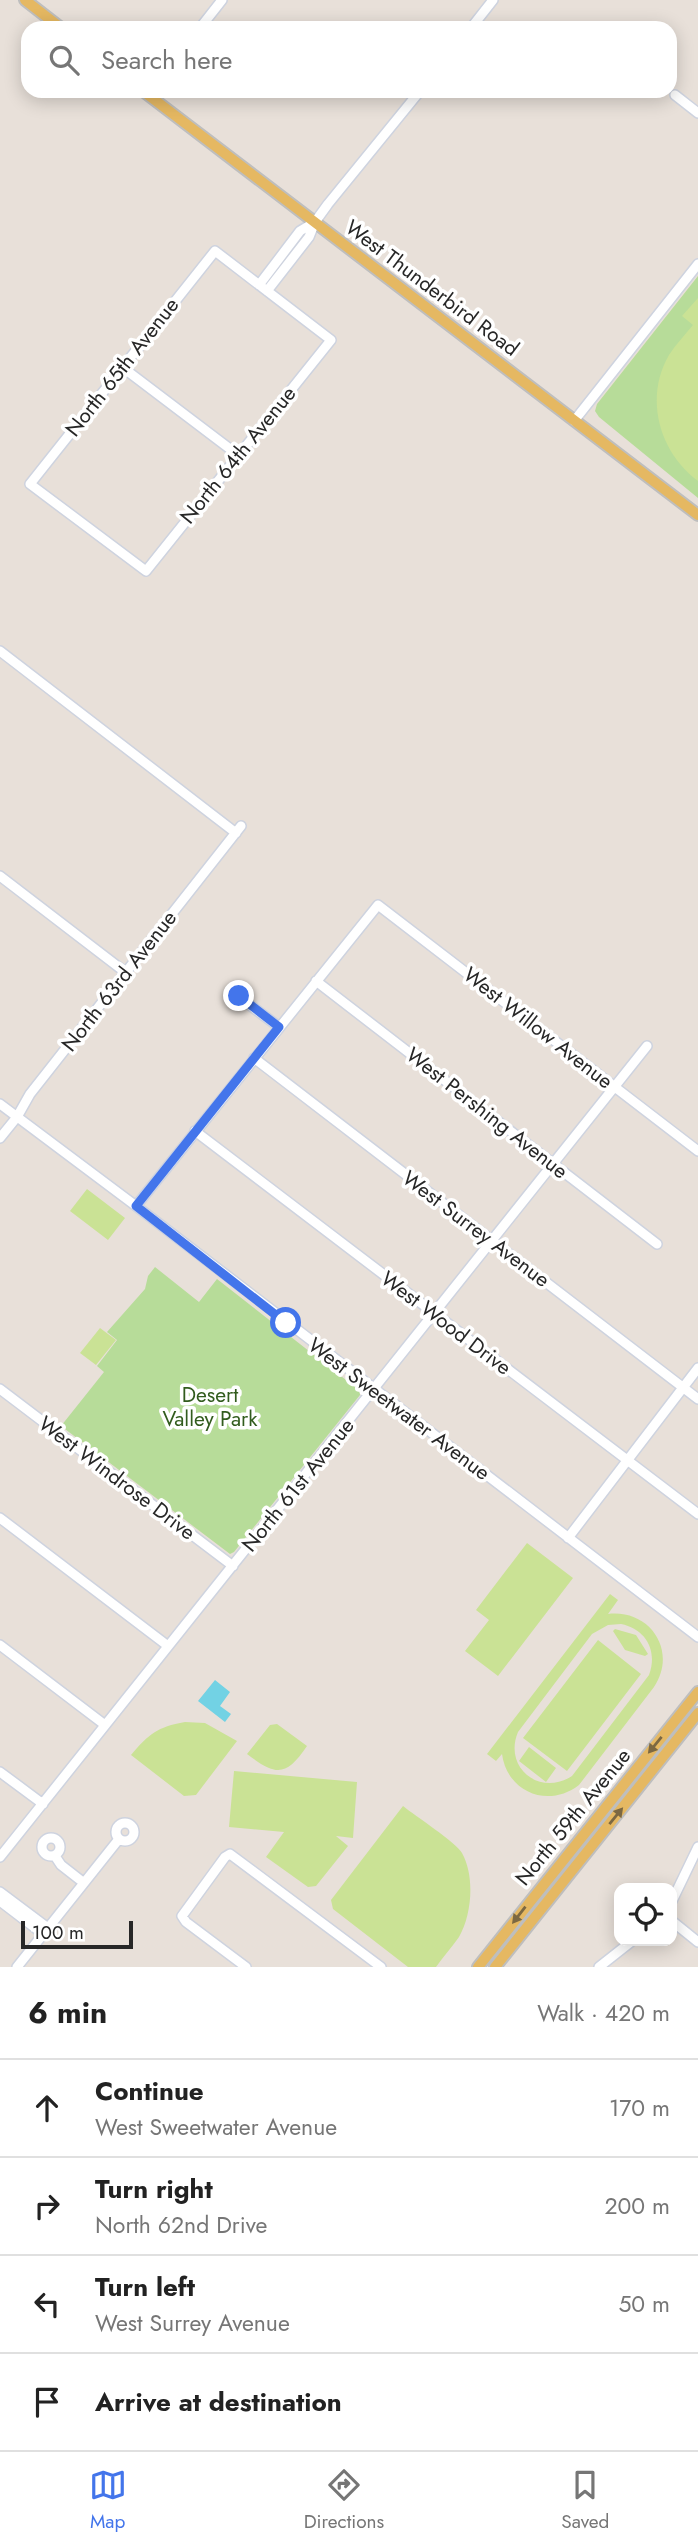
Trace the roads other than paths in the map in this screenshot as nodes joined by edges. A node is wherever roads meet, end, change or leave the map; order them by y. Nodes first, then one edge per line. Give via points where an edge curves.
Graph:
1 (24, 0) edge
2 (222, 0) edge
3 (493, 0) edge
4 (52, 21) edge
5 (206, 21) edge
6 (476, 21) edge
7 (677, 97) edge
8 (155, 98) edge
9 (414, 98) edge
10 (698, 113) edge
11 (314, 222) junction
12 (698, 264) edge
13 (263, 288) junction
14 (122, 367) junction
15 (574, 421) junction
16 (238, 455) junction
17 (698, 515) edge
18 (146, 571) joint
19 (0, 651) edge
20 (0, 876) edge
21 (125, 972) junction
22 (316, 981) junction
23 (239, 996) dead end
24 (279, 1027) junction
25 (647, 1046) dead end
26 (254, 1058) junction
27 (615, 1086) junction
28 (0, 1104) edge
29 (17, 1117) junction
30 (195, 1131) junction
31 (0, 1138) edge
32 (698, 1151) edge
33 (553, 1164) junction
34 (136, 1206) junction
35 (492, 1241) junction
36 (657, 1244) dead end
37 (434, 1314) junction
38 (698, 1368) edge
39 (683, 1387) junction
40 (0, 1389) edge
41 (374, 1390) junction
42 (698, 1399) edge
43 (628, 1460) junction
44 (698, 1514) edge
45 (0, 1518) edge
46 (568, 1538) junction
47 (233, 1566) junction
48 (698, 1637) edge
49 (0, 1645) edge
50 (168, 1646) junction
51 (698, 1692) edge
52 (698, 1713) edge
53 (105, 1725) junction
54 (0, 1772) edge
55 (43, 1804) junction
56 (120, 1839) dead end
57 (577, 1842) junction
58 (698, 1847) edge
59 (55, 1856) dead end
60 (0, 1857) edge
61 (573, 1869) junction
62 (84, 1883) junction
63 (677, 1890) edge
64 (0, 1892) edge
65 (0, 1901) edge
66 (677, 1925) edge
67 (46, 1931) junction
68 (698, 1942) edge
69 (626, 1946) edge
70 (17, 1967) edge
71 (246, 1967) edge
72 (381, 1967) edge
73 (478, 1967) edge
74 (495, 1967) edge
75 (599, 1967) edge

1 - 4 main road
2 - 5 street
3 - 6 street
7 - 10 street
8 - 11 main road, West Thunderbird Road
9 - 11 street
11 - 13 street via 300,231
11 - 15 main road, West Thunderbird Road
12 - 15 street
13 - 14 street, North 65th Avenue via 215,251
13 - 16 street, North 64th Avenue via 331,340
14 - 16 street
14 - 18 street, North 65th Avenue via 30,484
15 - 17 main road, West Thunderbird Road
16 - 18 street, North 64th Avenue
19 - 21 street, North 63rd Avenue via 239,830
20 - 21 street
21 - 29 street, North 63rd Avenue
22 - 24 street
22 - 27 street, West Willow Avenue via 378,905
22 - 33 street, West Pershing Avenue
23 - 24 street
24 - 26 street
25 - 27 street, North 61st Avenue
26 - 30 street
26 - 35 street, West Surrey Avenue
27 - 32 street, West Willow Avenue
27 - 33 street, North 61st Avenue
28 - 29 street, West Sweetwater Avenue
29 - 31 street, North 63rd Avenue
29 - 34 street, West Sweetwater Avenue
30 - 34 street
30 - 37 street, West Wood Drive
33 - 35 street, North 61st Avenue
33 - 36 street, West Pershing Avenue
34 - 41 street, West Sweetwater Avenue
35 - 37 street, North 61st Avenue
35 - 39 street, West Surrey Avenue
37 - 41 street, North 61st Avenue
37 - 43 street, West Wood Drive
38 - 39 street
39 - 42 street, West Surrey Avenue
39 - 43 street
40 - 47 street, West Windrose Drive
41 - 46 street, West Sweetwater Avenue
41 - 47 street, North 61st Avenue
43 - 44 street, West Wood Drive
43 - 46 street
45 - 50 street
46 - 48 street, West Sweetwater Avenue
47 - 50 street, North 61st Avenue
49 - 53 street
50 - 53 street, North 61st Avenue
51 -> 57 main road, North 59th Avenue
61 -> 52 main road, North 59th Avenue
53 - 55 street, North 61st Avenue
54 - 55 street
55 - 60 street, North 61st Avenue
56 - 62 street
57 - 61 main road
57 -> 73 main road, North 59th Avenue
58 - 63 street
59 - 62 street
61 - 74 main road, North 59th Avenue
62 - 67 street
64 - 67 street
65 - 67 street
66 - 68 street
67 - 70 street
69 - 75 street
71 - 72 street via 183,1916 230,1854

